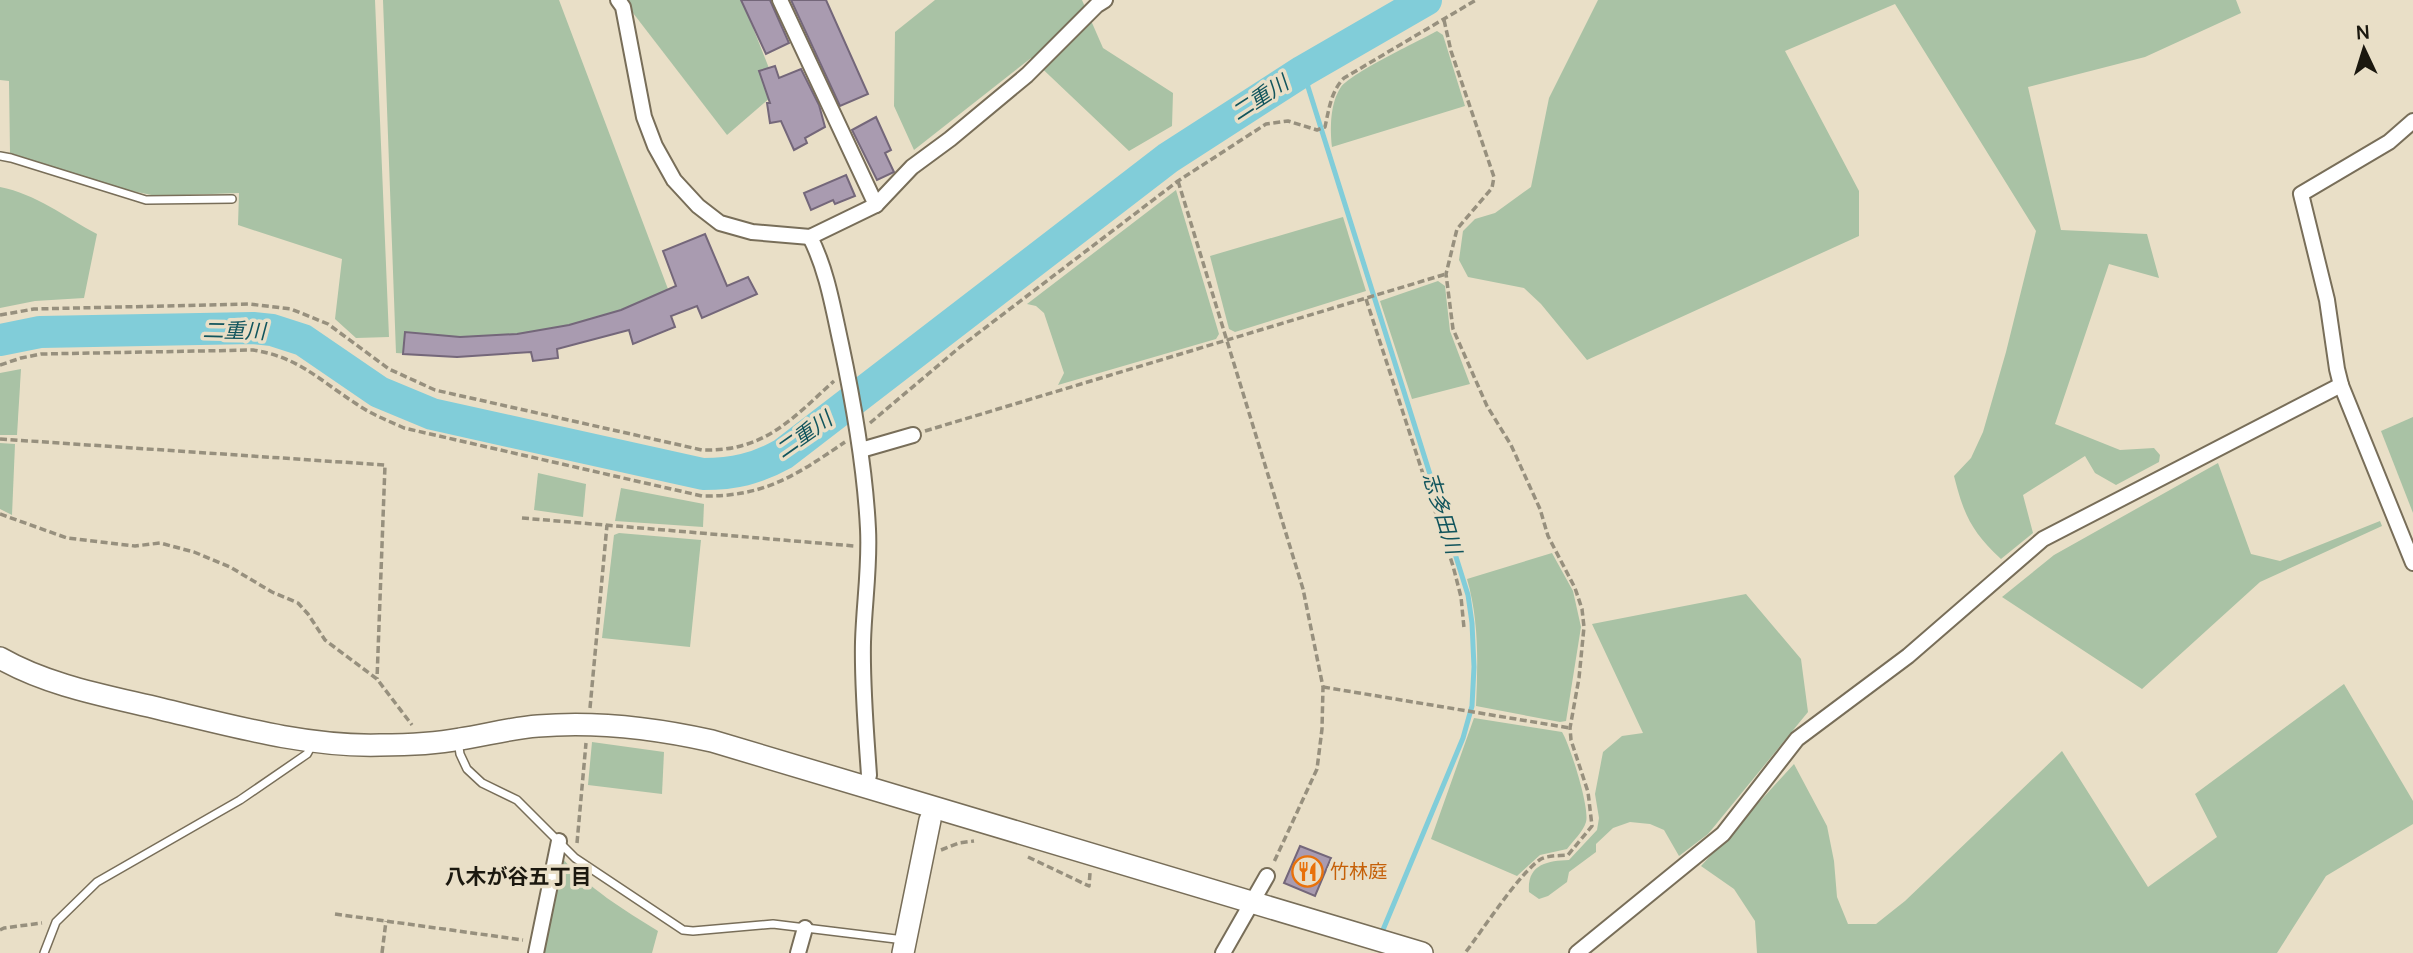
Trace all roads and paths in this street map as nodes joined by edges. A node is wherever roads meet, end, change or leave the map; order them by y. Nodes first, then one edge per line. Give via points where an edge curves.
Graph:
1 (618, 0) edge
2 (780, 0) edge
3 (1105, 0) edge
4 (1476, 0) edge
5 (1444, 20) junction
6 (2413, 121) edge
7 (0, 156) edge
8 (1178, 181) junction
9 (232, 199) dead end
10 (876, 205) junction
11 (810, 237) junction
12 (1446, 274) junction
13 (1366, 299) junction
14 (0, 315) edge
15 (1225, 341) junction
16 (0, 365) edge
17 (848, 376) junction
18 (2341, 385) junction
19 (857, 427) junction
20 (913, 435) joint
21 (0, 439) edge
22 (861, 450) junction
23 (0, 514) edge
24 (522, 518) dead end
25 (607, 525) junction
26 (868, 547) junction
27 (2413, 563) edge
28 (1464, 628) dead end
29 (0, 657) edge
30 (377, 679) junction
31 (1323, 687) junction
32 (589, 724) junction
33 (1570, 728) junction
34 (458, 740) junction
35 (314, 741) junction
36 (418, 743) junction
37 (866, 788) junction
38 (932, 814) junction
39 (978, 840) dead end
40 (559, 841) junction
41 (1019, 853) dead end
42 (575, 858) junction
43 (922, 858) junction
44 (1091, 868) dead end
45 (1267, 876) joint
46 (1251, 902) junction
47 (335, 914) dead end
48 (386, 921) junction
49 (56, 922) junction
50 (805, 928) junction
51 (0, 930) edge
52 (537, 947) edge
53 (904, 947) edge
54 (44, 953) edge
55 (382, 953) edge
56 (798, 953) edge
57 (1223, 953) edge
58 (1422, 953) edge
59 (1465, 953) edge
60 (1577, 953) edge

1 - 11 street via 623,6 644,117 674,180 720,223 752,232
2 - 10 street
3 - 10 street via 1027,75 912,167
4 - 5 path
5 - 8 path via 1344,78 1331,99 1325,127 1317,130 1288,121 1266,124
5 - 12 path via 1494,177 1492,188 1457,229
6 - 18 street via 2389,142 2301,194 2327,300
7 - 9 lane via 146,200
8 - 15 path
8 - 19 path
10 - 11 street
11 - 17 street via 826,279
12 - 13 path
12 - 33 path via 1453,329 1487,406 1511,445 1582,609 1579,678
13 - 15 path
13 - 28 path via 1452,566
14 - 17 path via 34,309 249,304 291,309 328,324 389,369 435,390 702,450 738,449 774,432
15 - 20 path
15 - 31 path via 1303,589
16 - 19 path via 41,354 272,353 295,361 355,404 404,428 702,496 766,489
17 - 19 street
18 - 27 street
18 - 60 street via 2043,539 1908,656 1797,739 1723,834
19 - 22 street
20 - 22 street
21 - 30 path via 385,465
22 - 26 street
23 - 30 path via 67,538 135,546 160,543 230,567 298,603 325,640
24 - 25 path
25 - 26 path
25 - 32 path
26 - 37 street via 863,641
29 - 35 street via 66,686
30 - 36 path via 416,731
31 - 33 path
31 - 45 path via 1317,769
32 - 34 street via 537,726
32 - 37 street via 712,741
32 - 42 path
33 - 59 path via 1588,792 1592,826 1568,855 1538,861
34 - 36 street
34 - 40 lane via 467,769 482,783 516,800
35 - 36 street
35 - 49 lane via 307,754 240,800 97,882
37 - 38 street
38 - 43 street
38 - 46 street
39 - 43 path
40 - 42 lane
40 - 52 street
41 - 44 path via 1089,886
42 - 50 lane via 683,930 773,924
43 - 53 street
45 - 46 street
46 - 57 street
46 - 58 street
47 - 48 path
48 - 52 path
48 - 55 path
49 - 51 path
49 - 54 lane
50 - 53 lane
50 - 56 street

